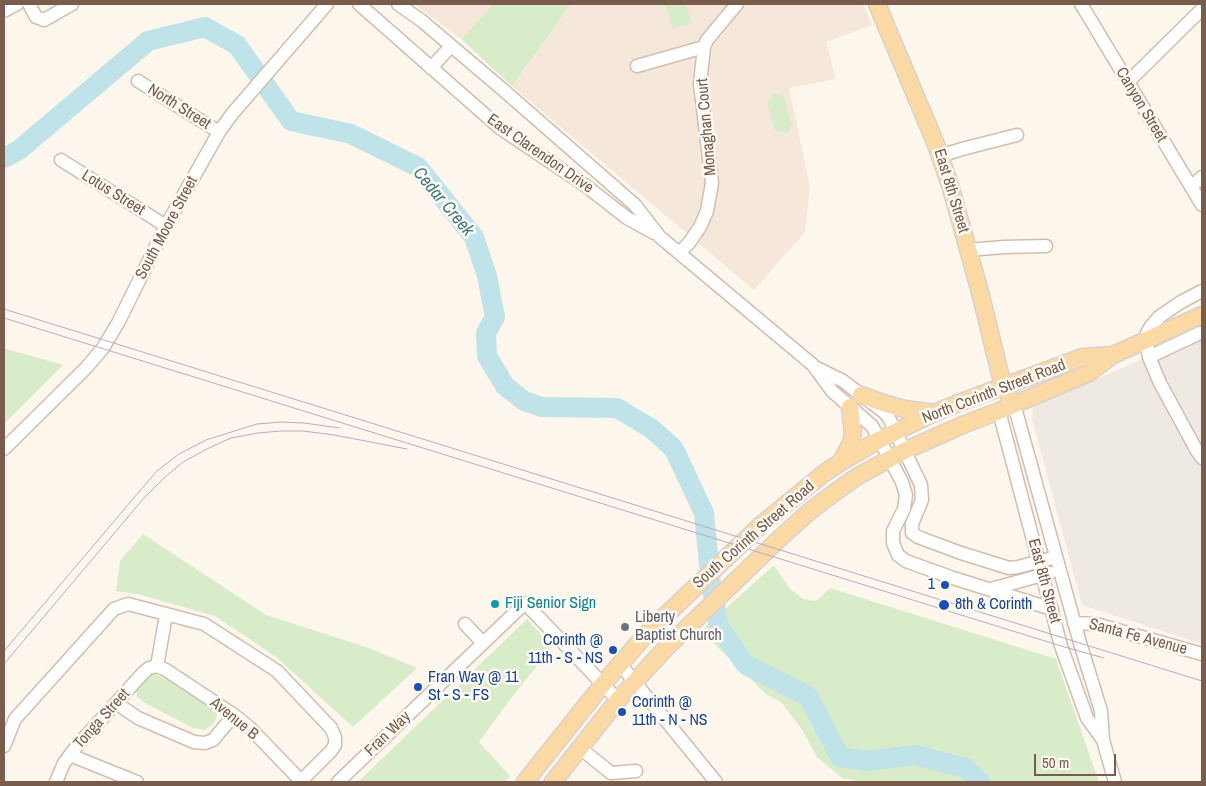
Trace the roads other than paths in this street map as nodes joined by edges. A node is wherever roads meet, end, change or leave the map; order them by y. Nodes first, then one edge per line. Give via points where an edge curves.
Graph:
1 (17, 4) edge
2 (29, 4) edge
3 (327, 4) edge
4 (359, 4) edge
5 (398, 4) edge
6 (737, 4) edge
7 (877, 4) edge
8 (1081, 4) edge
9 (66, 5) edge
10 (1202, 9) edge
11 (4, 11) edge
12 (451, 46) junction
13 (704, 47) junction
14 (637, 66) dead end
15 (431, 68) junction
16 (138, 81) dead end
17 (1128, 82) junction
18 (219, 132) junction
19 (1017, 135) dead end
20 (940, 156) junction
21 (61, 160) dead end
22 (1202, 176) edge
23 (1192, 187) junction
24 (1202, 205) edge
25 (166, 226) junction
26 (660, 237) junction
27 (1046, 246) dead end
28 (968, 250) junction
29 (679, 253) junction
30 (1202, 291) edge
31 (1199, 327) edge
32 (1146, 341) junction
33 (1113, 356) junction
34 (1149, 357) junction
35 (1003, 386) junction
36 (856, 401) junction
37 (1014, 404) junction
38 (999, 411) junction
39 (934, 413) junction
40 (896, 433) junction
41 (879, 440) junction
42 (4, 449) edge
43 (904, 451) junction
44 (1202, 458) edge
45 (889, 459) junction
46 (841, 462) junction
47 (1056, 557) junction
48 (1040, 562) junction
49 (1060, 571) junction
50 (1043, 575) junction
51 (991, 589) junction
52 (1052, 609) junction
53 (166, 615) junction
54 (1074, 623) junction
55 (465, 624) dead end
56 (483, 643) junction
57 (1202, 654) edge
58 (620, 664) junction
59 (158, 666) junction
60 (635, 682) junction
61 (603, 684) junction
62 (618, 700) junction
63 (116, 703) junction
64 (234, 715) junction
65 (1103, 740) junction
66 (4, 746) edge
67 (580, 748) junction
68 (70, 755) junction
69 (636, 771) dead end
70 (529, 781) edge
71 (56, 782) edge
72 (137, 782) edge
73 (302, 782) edge
74 (338, 782) edge
75 (553, 782) edge
76 (716, 782) edge
77 (1115, 782) edge

1 - 11 street
2 - 9 street via 36,17 44,20
3 - 18 street, South Moore Street
4 - 15 street, East Clarendon Drive
5 - 12 street, East Clarendon Drive
6 - 13 street, Monaghan Court
7 - 20 main road, East 8th Street
8 - 17 street, Canyon Street
10 - 17 street
12 - 15 street
12 - 26 street, East Clarendon Drive via 635,205
13 - 14 street
13 - 29 street, Monaghan Court via 700,84 712,183 707,211 700,227
15 - 26 street, East Clarendon Drive via 500,128 586,186 626,218
16 - 18 street, North Street
17 - 23 street, Canyon Street
18 - 25 street, South Moore Street
19 - 20 street
20 - 28 main road, East 8th Street
21 - 25 street, Lotus Street
22 - 23 street
23 - 24 street, Canyon Street
25 - 42 street, South Moore Street via 103,348
26 - 29 street, East Clarendon Drive
27 - 28 street
28 - 35 main road, East 8th Street
29 - 36 street, East Clarendon Drive via 813,365 843,381
30 - 32 street via 1159,317
31 - 32 main road, North Corinth Street Road
31 - 34 street
32 - 33 main road, North Corinth Street Road
32 - 34 street
33 - 35 main road, North Corinth Street Road via 1083,357
33 - 37 main road, North Corinth Street Road via 1089,373
34 - 44 street via 1164,391
35 - 37 main road, East 8th Street
35 - 38 main road, East 8th Street
35 - 39 main road, North Corinth Street Road
36 - 39 main road
36 - 40 street, East Clarendon Drive via 884,412
36 - 41 street, East Clarendon Drive
36 - 46 main road via 854,433
37 - 38 main road, North Corinth Street Road
37 - 47 street, East 8th Street
38 - 43 main road, North Corinth Street Road
38 - 48 street, East 8th Street
39 - 40 main road, North Corinth Street Road
40 - 41 main road, North Corinth Street Road
40 - 43 street, East Clarendon Drive
41 - 45 street, East Clarendon Drive
41 - 46 main road, South Corinth Street Road
43 - 45 main road, North Corinth Street Road
43 - 48 street, East Clarendon Drive via 921,485 922,500 912,524 912,533 918,538 1009,568
45 - 51 street, East Clarendon Drive via 906,495 904,509 893,531 893,543 898,554 906,561
45 - 60 main road, South Corinth Street Road via 858,476 810,511 689,625
46 - 58 main road, South Corinth Street Road via 762,524 682,598
47 - 48 street, East Clarendon Drive
47 - 49 street, East 8th Street
48 - 50 street, East 8th Street
49 - 50 street
49 - 54 street, East 8th Street
50 - 51 street
50 - 52 street, East 8th Street
51 - 52 street
52 - 65 street, East 8th Street via 1061,646 1087,718
53 - 59 street
53 - 66 street via 128,604 114,609 15,719
53 - 73 street via 204,624 277,671 331,728 335,745
54 - 57 street, Santa Fe Avenue via 1096,624
54 - 65 street, East 8th Street via 1100,711
55 - 56 street
56 - 61 street, Fran Way via 525,603
56 - 74 street, Fran Way
58 - 60 street
58 - 61 main road, South Corinth Street Road
59 - 63 street, Tonga Street via 143,673
59 - 64 street, Avenue B
60 - 62 main road, South Corinth Street Road
60 - 76 street
61 - 62 street
61 - 70 main road, South Corinth Street Road
62 - 67 main road, South Corinth Street Road
63 - 64 street via 138,718 194,742 213,740
63 - 68 street, Tonga Street
64 - 73 street, Avenue B
65 - 77 street, East 8th Street
67 - 69 street via 611,773
67 - 75 main road, South Corinth Street Road
68 - 71 street, Tonga Street
68 - 72 street

